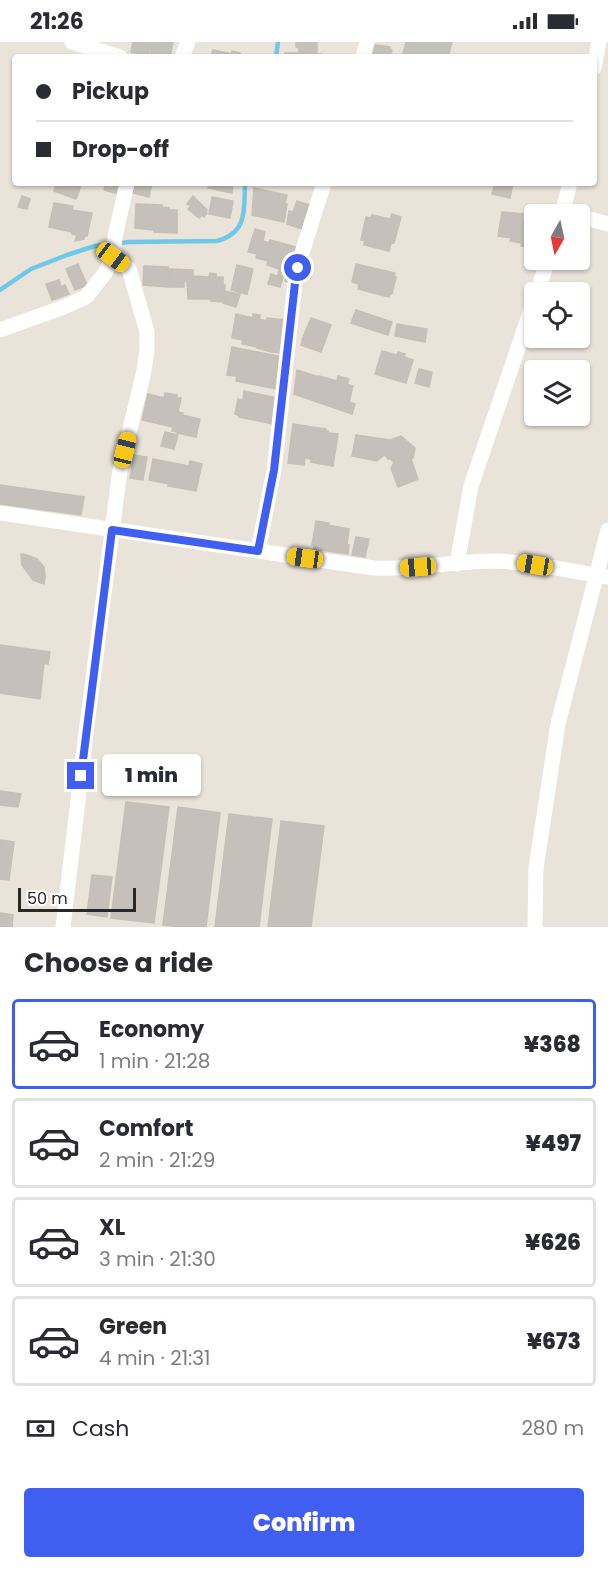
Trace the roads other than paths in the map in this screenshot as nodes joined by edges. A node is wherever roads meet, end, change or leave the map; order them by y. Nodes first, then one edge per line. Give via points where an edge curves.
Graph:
1 (72, 42) edge
2 (110, 54) edge
3 (126, 186) edge
4 (323, 186) edge
5 (570, 186) edge
6 (567, 204) edge
7 (590, 219) edge
8 (608, 224) edge
9 (114, 248) junction
10 (0, 330) edge
11 (524, 330) edge
12 (0, 513) edge
13 (112, 530) junction
14 (608, 530) edge
15 (258, 551) junction
16 (457, 564) junction
17 (602, 577) edge
18 (63, 927) edge
19 (535, 927) edge

1 - 2 street
3 - 9 street
4 - 15 street via 295,283 274,470
5 - 6 street
7 - 8 street
9 - 10 street via 105,273 86,297
9 - 13 street via 129,269 147,332 147,350 120,470
11 - 16 street via 471,486
12 - 13 street
13 - 15 street
13 - 18 street
14 - 17 street
15 - 16 street via 374,568
16 - 17 street via 515,562
17 - 19 street via 558,724 536,868

